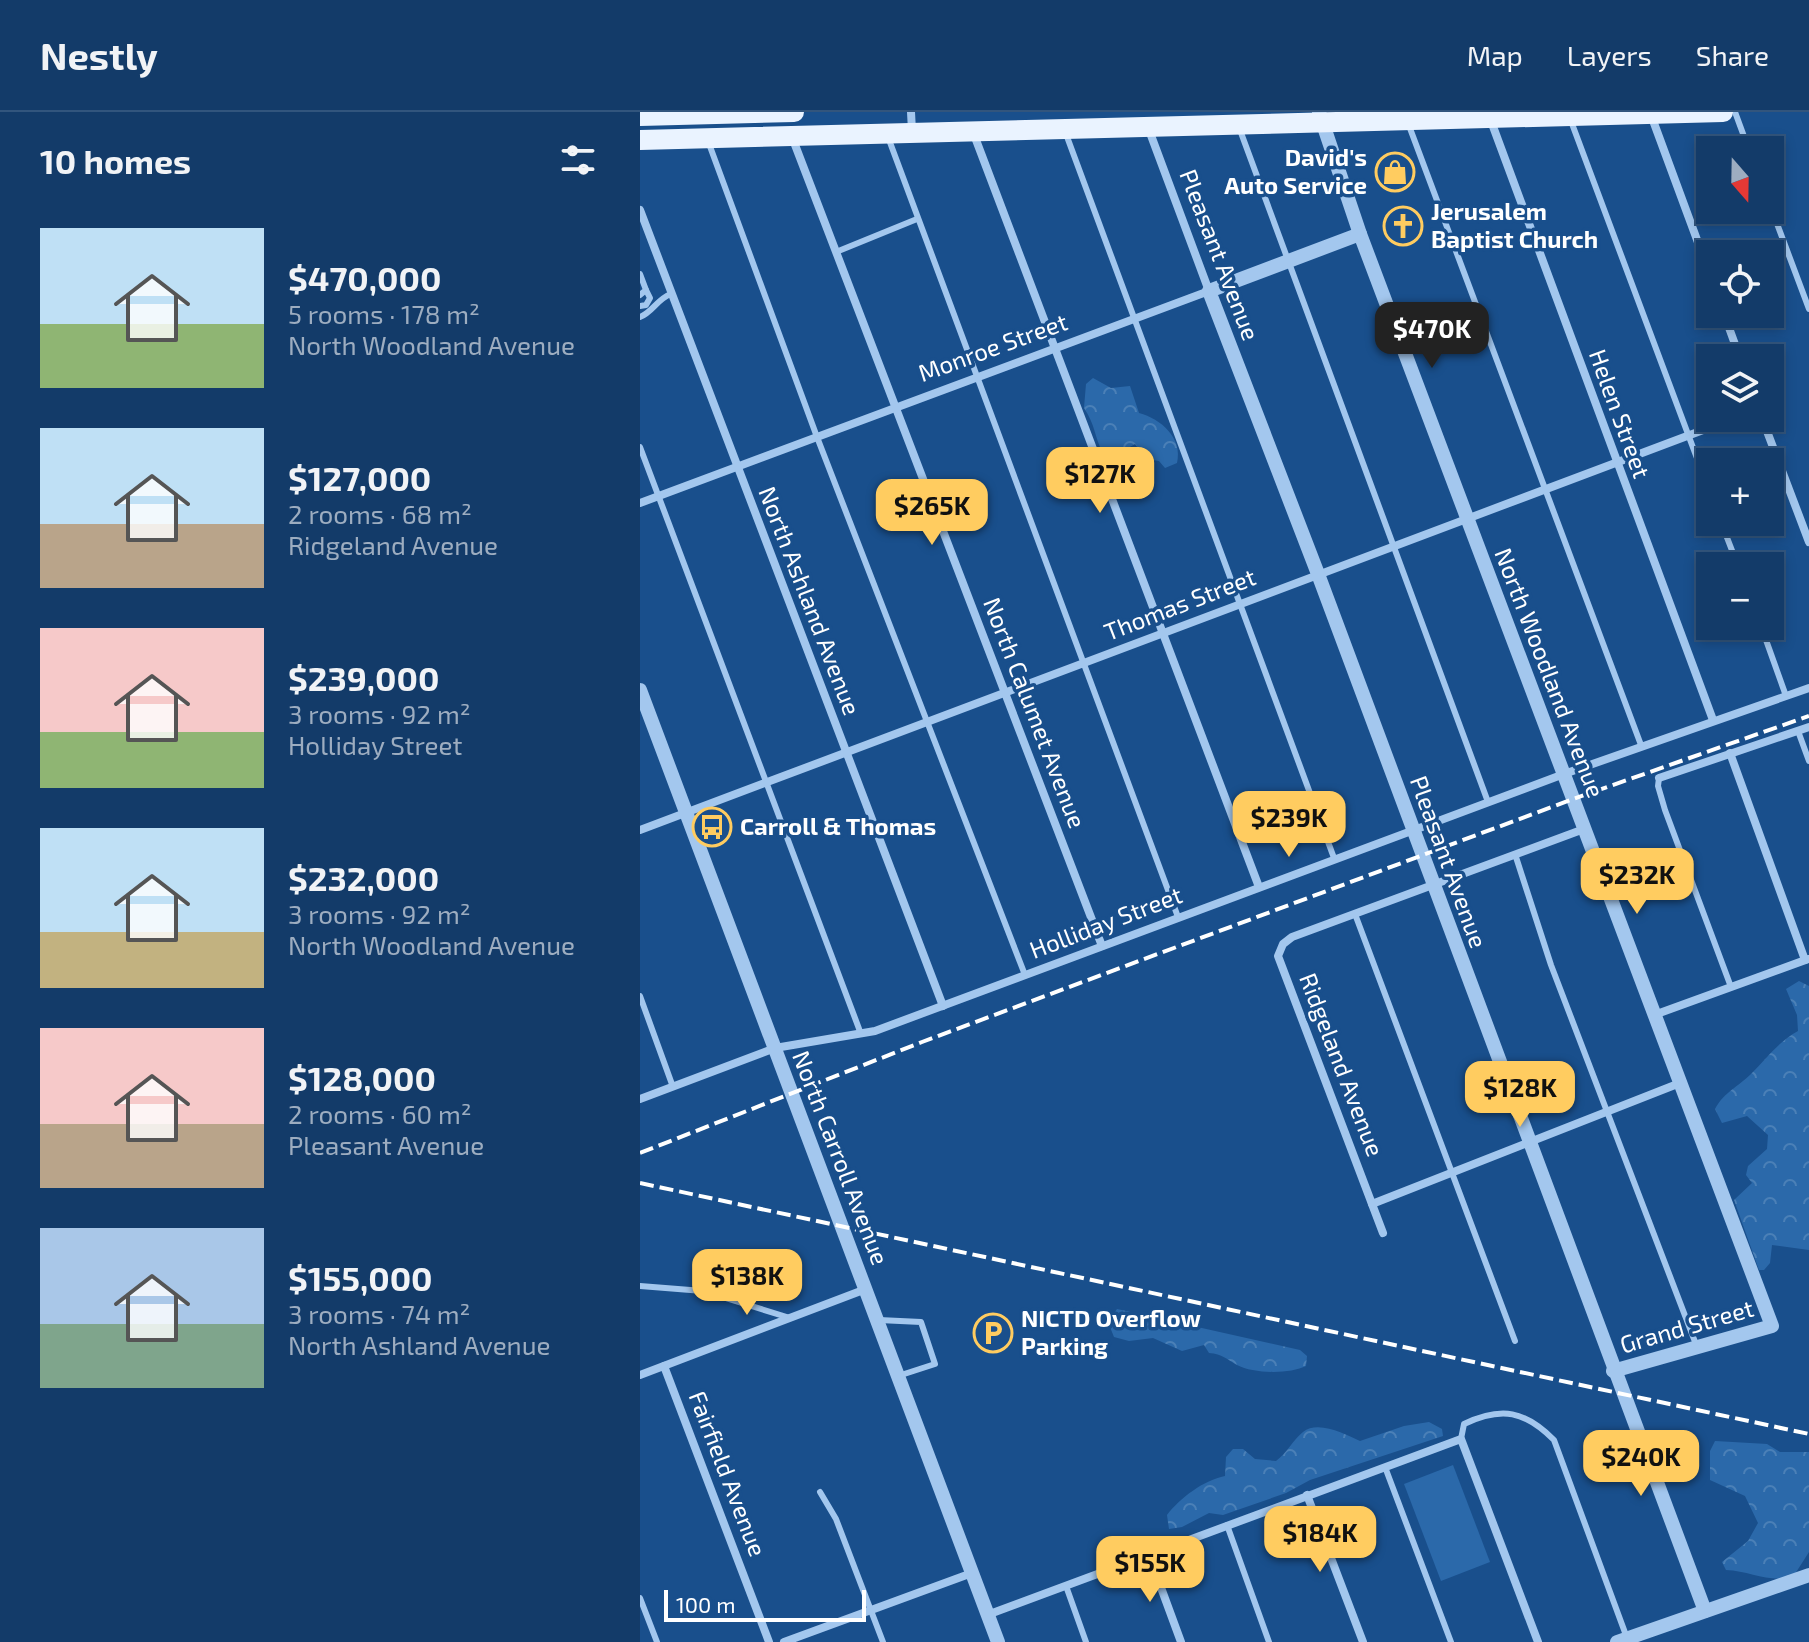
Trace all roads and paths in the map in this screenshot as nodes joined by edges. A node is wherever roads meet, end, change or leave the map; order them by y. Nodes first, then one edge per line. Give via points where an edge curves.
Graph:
1 (752, 112) edge
2 (794, 112) edge
3 (1723, 112) edge
4 (1735, 112) edge
5 (1651, 114) junction
6 (640, 116) edge
7 (1559, 116) edge
8 (1321, 118) edge
9 (1491, 120) junction
10 (911, 122) edge
11 (1408, 122) junction
12 (1238, 126) junction
13 (1148, 128) junction
14 (1065, 129) junction
15 (973, 131) junction
16 (886, 133) junction
17 (792, 136) junction
18 (1744, 136) edge
19 (707, 138) junction
20 (640, 140) edge
21 (640, 210) edge
22 (917, 219) junction
23 (1777, 224) edge
24 (1360, 234) junction
25 (1697, 240) edge
26 (836, 252) junction
27 (1287, 262) junction
28 (640, 274) edge
29 (1209, 291) junction
30 (643, 293) edge
31 (671, 294) junction
32 (640, 306) edge
33 (1809, 309) edge
34 (640, 317) edge
35 (1133, 320) junction
36 (1054, 350) junction
37 (975, 379) junction
38 (895, 408) junction
39 (1696, 432) edge
40 (1767, 432) edge
41 (1688, 435) junction
42 (817, 437) junction
43 (640, 447) edge
44 (1696, 456) edge
45 (1615, 462) junction
46 (736, 467) junction
47 (1545, 489) junction
48 (658, 496) junction
49 (640, 503) edge
50 (1467, 518) junction
51 (1809, 542) edge
52 (1394, 546) junction
53 (1318, 574) junction
54 (1241, 603) junction
55 (1162, 633) junction
56 (1766, 640) edge
57 (1083, 662) junction
58 (1809, 688) edge
59 (640, 690) edge
60 (1005, 692) junction
61 (1786, 696) junction
62 (1713, 720) junction
63 (926, 723) junction
64 (1809, 727) edge
65 (1798, 731) junction
66 (1641, 745) junction
67 (847, 753) junction
68 (1730, 753) junction
69 (1809, 761) edge
70 (1564, 774) junction
71 (1659, 778) joint
72 (764, 784) junction
73 (1488, 802) junction
74 (686, 813) junction
75 (1584, 829) junction
76 (640, 830) edge
77 (1413, 830) junction
78 (1515, 854) junction
79 (1334, 858) junction
80 (1432, 885) junction
81 (1259, 887) junction
82 (1355, 914) junction
83 (1178, 917) junction
84 (1102, 946) junction
85 (1807, 960) edge
86 (1025, 975) junction
87 (1731, 987) junction
88 (640, 996) edge
89 (943, 1006) junction
90 (1654, 1015) junction
91 (861, 1034) junction
92 (775, 1048) junction
93 (1680, 1083) junction
94 (673, 1087) junction
95 (640, 1099) edge
96 (1606, 1113) junction
97 (1530, 1143) junction
98 (1453, 1172) junction
99 (1372, 1204) junction
100 (1383, 1233) dead end
101 (640, 1286) edge
102 (866, 1289) junction
103 (790, 1318) junction
104 (877, 1319) junction
105 (1772, 1326) joint
106 (1515, 1341) dead end
107 (1697, 1347) junction
108 (664, 1366) junction
109 (1613, 1371) junction
110 (640, 1375) edge
111 (898, 1376) junction
112 (1461, 1439) junction
113 (1385, 1467) junction
114 (820, 1492) dead end
115 (1307, 1495) junction
116 (1227, 1525) junction
117 (1149, 1555) junction
118 (972, 1573) junction
119 (1809, 1575) edge
120 (1066, 1586) junction
121 (640, 1598) edge
122 (871, 1610) junction
123 (1705, 1611) junction
124 (987, 1615) junction
125 (1658, 1635) edge
126 (1622, 1640) edge
127 (657, 1642) edge
128 (769, 1642) edge
129 (784, 1642) edge
130 (883, 1642) edge
131 (998, 1642) edge
132 (1086, 1642) edge
133 (1181, 1642) edge
134 (1269, 1642) edge
135 (1363, 1642) edge
136 (1451, 1642) edge
137 (1538, 1642) edge

1 - 2 main road
1 - 6 main road
3 - 5 main road
4 - 18 lane
5 - 7 main road
5 - 25 street
7 - 9 main road
7 - 41 lane
8 - 11 main road
8 - 12 main road
8 - 24 street, North Woodland Avenue
9 - 11 main road
9 - 45 street, Helen Street
10 - 15 main road
10 - 16 main road
11 - 47 lane
12 - 13 main road
12 - 27 lane
13 - 14 main road
13 - 29 street, Pleasant Avenue
14 - 15 main road
14 - 35 lane
15 - 36 street
16 - 17 main road
16 - 22 lane
17 - 19 main road
17 - 26 street, North Calumet Avenue
19 - 20 main road
19 - 42 lane
21 - 31 street, North Ashland Avenue
22 - 26 lane
22 - 37 lane
23 - 33 lane
24 - 27 street, Monroe Street
24 - 50 street, North Woodland Avenue
26 - 38 street, North Calumet Avenue
27 - 29 street, Monroe Street
27 - 52 lane
28 - 30 lane
29 - 35 street, Monroe Street
29 - 53 street, Pleasant Avenue
30 - 32 lane via 650,298
31 - 34 lane via 660,297
31 - 46 street, North Ashland Avenue
35 - 36 street, Monroe Street
35 - 54 lane
36 - 37 street, Monroe Street
36 - 55 street
37 - 38 street, Monroe Street
37 - 57 lane
38 - 42 street, Monroe Street
38 - 60 street, North Calumet Avenue
39 - 41 street, Thomas Street
40 - 51 street
41 - 44 lane
41 - 45 street, Thomas Street
42 - 46 street, Monroe Street
42 - 63 lane
43 - 48 lane
45 - 47 street, Thomas Street
45 - 62 street, Helen Street
46 - 48 street, Monroe Street
46 - 67 street, North Ashland Avenue
47 - 50 street, Thomas Street
47 - 66 lane
48 - 49 street, Monroe Street
48 - 72 lane
50 - 52 street, Thomas Street
50 - 70 street, North Woodland Avenue
52 - 53 street, Thomas Street
52 - 73 lane
53 - 54 street, Thomas Street
53 - 77 street, Pleasant Avenue
54 - 55 street, Thomas Street
54 - 79 lane
55 - 57 street, Thomas Street
55 - 81 street
56 - 61 lane
57 - 60 street, Thomas Street
57 - 83 lane
58 - 61 street, Holliday Street
59 - 74 street, North Carroll Avenue
60 - 63 street, Thomas Street
60 - 84 street, North Calumet Avenue
61 - 62 street, Holliday Street
62 - 66 street, Holliday Street
63 - 67 street, Thomas Street
63 - 86 lane
64 - 65 street
65 - 68 street
65 - 69 lane
66 - 70 street, Holliday Street
67 - 72 street, Thomas Street
67 - 89 street, North Ashland Avenue
68 - 71 street
68 - 85 street
70 - 73 street, Holliday Street
70 - 75 street, North Woodland Avenue
71 - 87 lane via 1665,810
72 - 74 street, Thomas Street
72 - 91 lane
73 - 77 street, Holliday Street
74 - 76 street, Thomas Street
74 - 92 street, North Carroll Avenue
75 - 78 street, Ridgeland Avenue
75 - 90 street, North Woodland Avenue
77 - 79 street, Holliday Street
77 - 80 street, Pleasant Avenue
78 - 80 street, Ridgeland Avenue
78 - 96 lane
79 - 81 street, Holliday Street
80 - 82 street, Ridgeland Avenue
80 - 97 street, Pleasant Avenue
81 - 83 street, Holliday Street
82 - 98 lane
82 - 99 street, Ridgeland Avenue via 1292,937 1278,956
83 - 84 street, Holliday Street
84 - 86 street, Holliday Street
85 - 87 street
86 - 89 street, Holliday Street
87 - 90 street
88 - 94 lane
89 - 91 street, Holliday Street
90 - 93 street, North Woodland Avenue
91 - 92 street, Holliday Street
92 - 94 street, Holliday Street
92 - 102 street, North Carroll Avenue
93 - 96 street
93 - 105 street, North Woodland Avenue
94 - 95 street, Holliday Street
96 - 97 street
96 - 107 lane
97 - 98 street
97 - 109 street, Pleasant Avenue
98 - 99 street
98 - 106 lane
99 - 100 street, Ridgeland Avenue
101 - 103 lane via 703,1291
102 - 103 street
102 - 104 street, North Carroll Avenue
103 - 108 street
104 - 111 street, North Carroll Avenue
104 - 111 lane via 921,1322 935,1364
105 - 107 street, Grand Street
107 - 109 street, Grand Street
108 - 110 street
108 - 128 street, Fairfield Avenue
109 - 123 street, Pleasant Avenue
111 - 118 street, North Carroll Avenue
112 - 113 street
112 - 126 lane via 1464,1424 1498,1412 1535,1421 1554,1440
112 - 137 street
113 - 115 street
113 - 136 lane
114 - 122 lane
115 - 116 street
115 - 135 street
116 - 117 street
116 - 134 lane
117 - 120 street
117 - 133 street
118 - 122 street
118 - 124 street, North Carroll Avenue
119 - 123 street
120 - 124 street
120 - 132 lane
121 - 127 lane
122 - 129 street
122 - 130 lane
123 - 125 street
124 - 131 street, North Carroll Avenue
125 - 126 street

